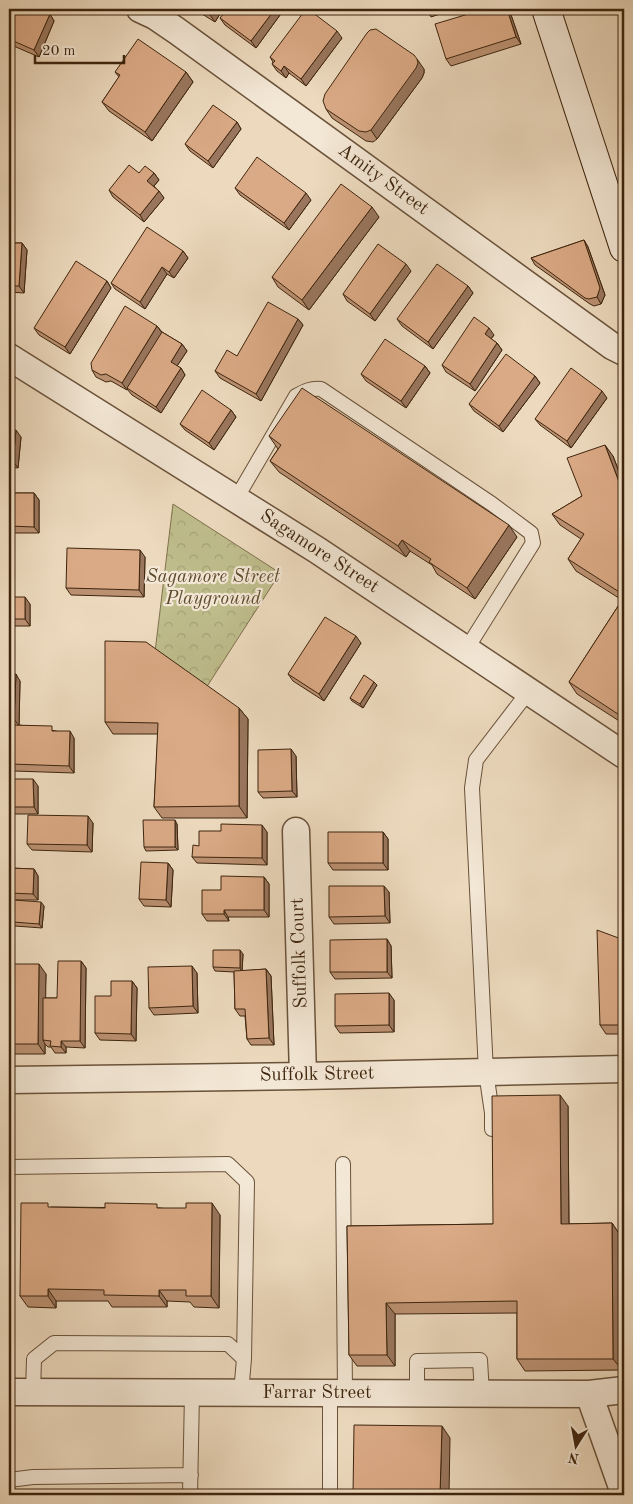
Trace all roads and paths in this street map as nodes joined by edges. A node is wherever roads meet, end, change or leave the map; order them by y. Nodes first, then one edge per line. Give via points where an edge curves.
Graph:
1 (140, 9) edge
2 (546, 9) edge
3 (624, 248) edge
4 (624, 352) edge
5 (9, 357) edge
6 (236, 499) junction
7 (466, 650) junction
8 (529, 691) junction
9 (624, 755) edge
10 (296, 831) dead end
11 (624, 1069) edge
12 (486, 1072) junction
13 (303, 1076) junction
14 (9, 1080) edge
15 (493, 1142) edge
16 (343, 1164) dead end
17 (9, 1166) edge
18 (244, 1359) junction
19 (624, 1390) edge
20 (21, 1392) edge
21 (192, 1393) junction
22 (241, 1393) junction
23 (337, 1393) junction
24 (590, 1394) junction
25 (191, 1475) junction
26 (9, 1480) edge
27 (624, 1493) edge
28 (190, 1495) edge
29 (330, 1495) edge

1 - 4 street, Amity Street via 186,37
2 - 3 main road
5 - 6 street, Sagamore Street
6 - 7 street, Sagamore Street
6 - 7 lane via 296,396 313,388 321,389 531,533 534,543
7 - 8 street, Sagamore Street
8 - 9 street, Sagamore Street
8 - 12 lane via 476,760 472,788
10 - 13 street, Suffolk Court
11 - 12 street, Suffolk Street
12 - 13 street, Suffolk Street
12 - 15 lane
13 - 14 street, Suffolk Street
16 - 23 lane
17 - 18 lane via 228,1164 247,1182
18 - 20 lane via 228,1344 54,1343 34,1359
18 - 22 lane
19 - 24 street, Farrar Street
20 - 21 street, Farrar Street
21 - 22 street, Farrar Street
21 - 25 lane
22 - 23 street, Farrar Street
23 - 24 street, Farrar Street
23 - 29 lane
24 - 27 street
25 - 26 lane
25 - 28 lane

